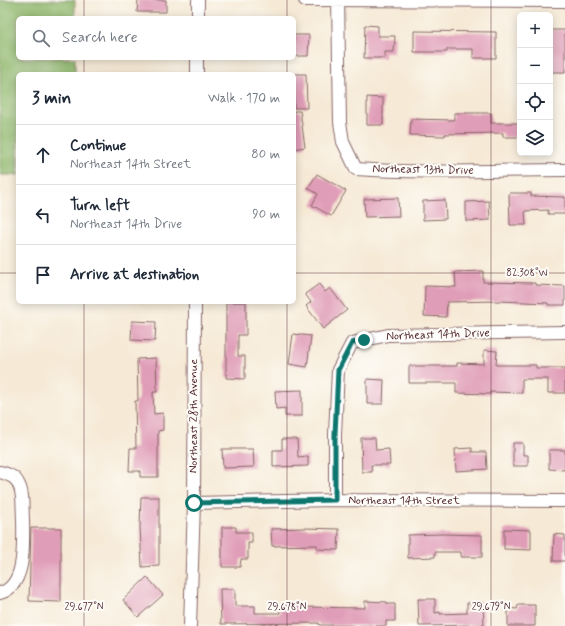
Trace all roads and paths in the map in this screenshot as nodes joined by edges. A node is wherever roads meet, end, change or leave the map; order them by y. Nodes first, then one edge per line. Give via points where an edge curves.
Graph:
1 (198, 0) edge
2 (305, 0) edge
3 (338, 0) edge
4 (565, 1) edge
5 (198, 16) edge
6 (197, 60) edge
7 (197, 72) edge
8 (565, 170) edge
9 (195, 304) edge
10 (565, 332) edge
11 (0, 472) edge
12 (335, 500) junction
13 (565, 501) edge
14 (194, 503) junction
15 (0, 593) edge
16 (190, 626) edge

1 - 5 street
2 - 3 street
3 - 4 street
3 - 8 street, Northeast 13th Drive via 340,122 343,142 356,169 450,172
6 - 7 street
9 - 14 street, Northeast 28th Avenue
10 - 12 street, Northeast 14th Drive via 388,335 352,343 338,370
11 - 15 street via 17,481 21,490 23,545 21,565 15,582 7,591
12 - 13 street, Northeast 14th Street
12 - 14 street, Northeast 14th Street
14 - 16 street, Northeast 28th Avenue

